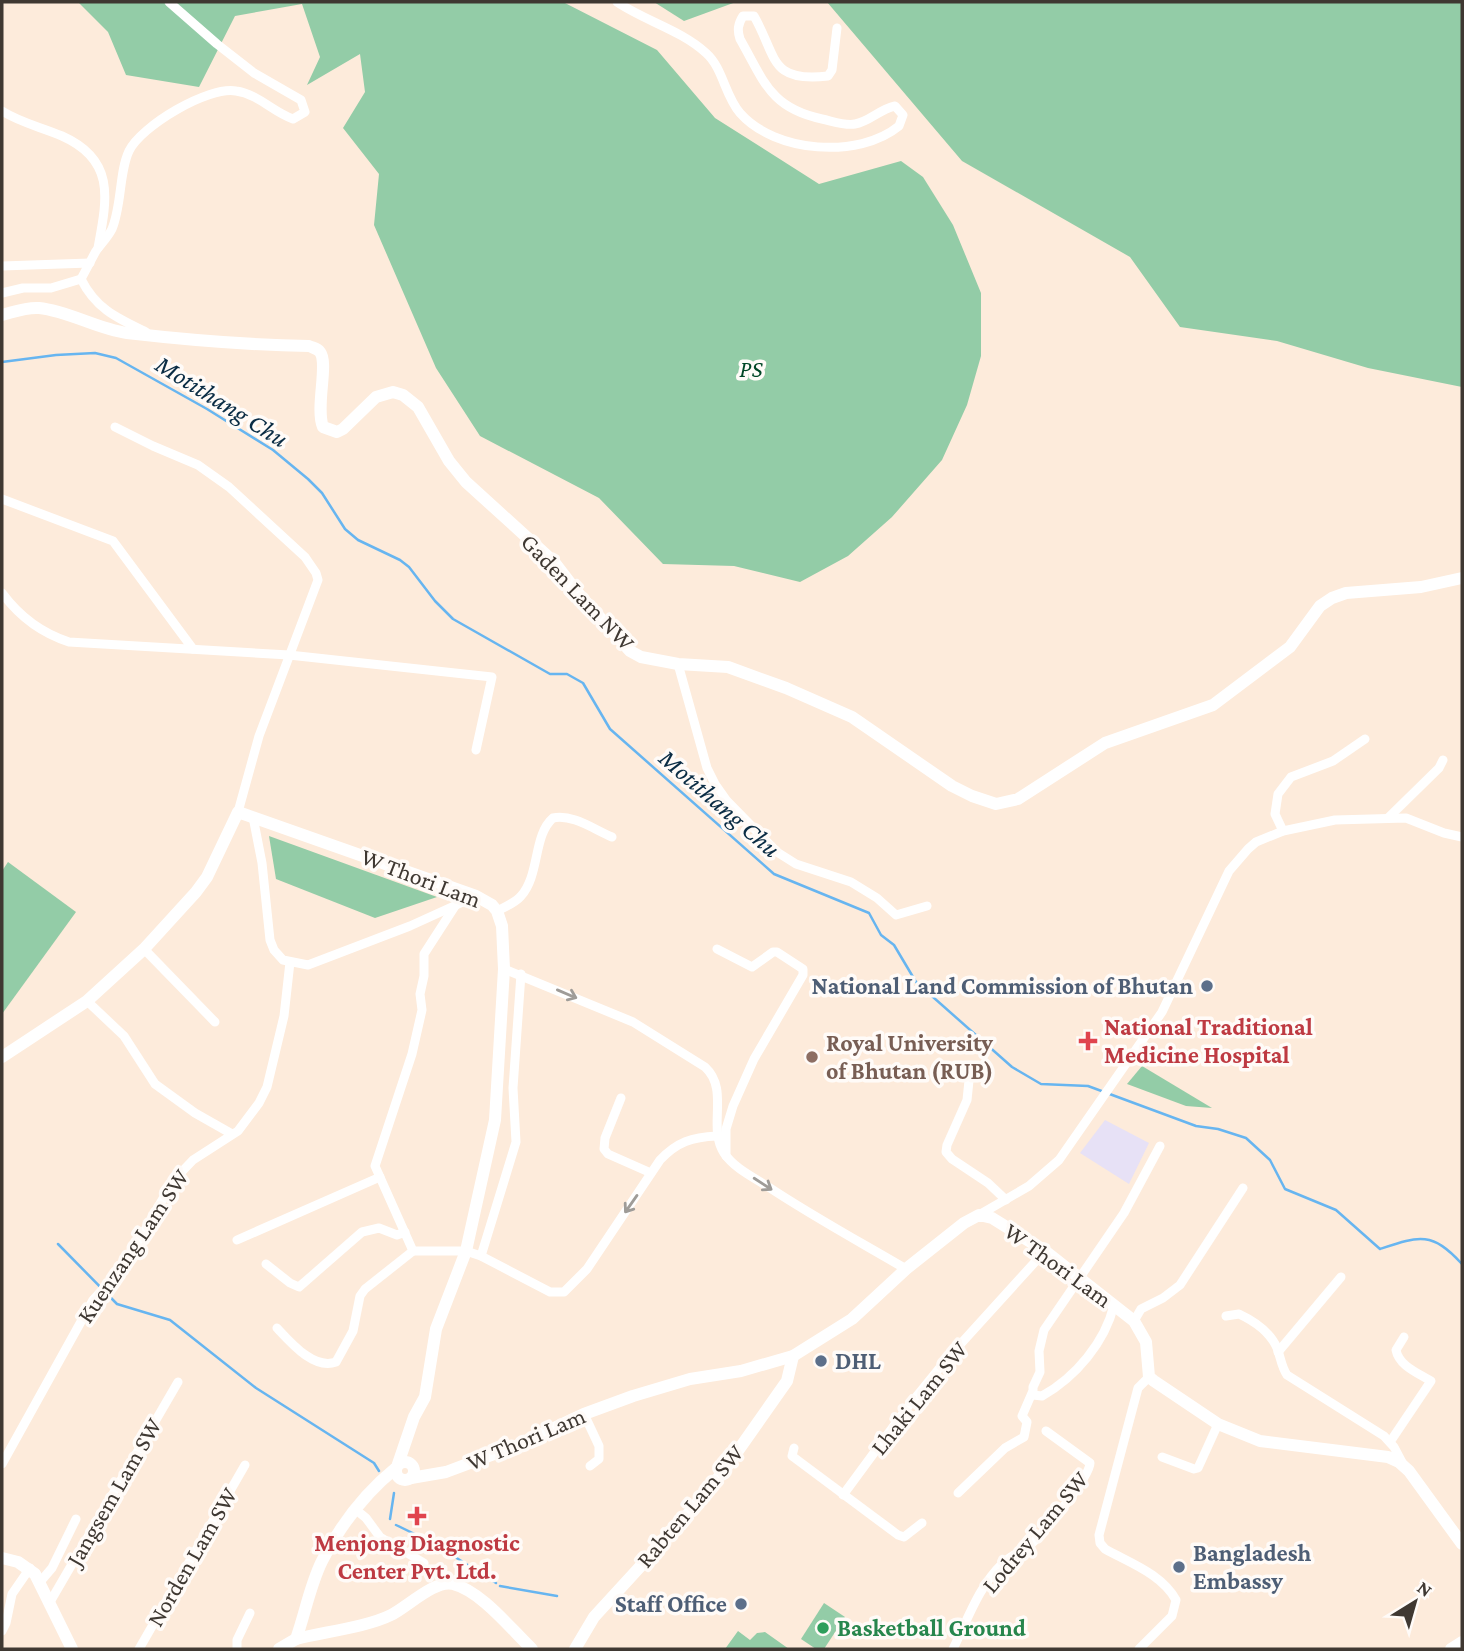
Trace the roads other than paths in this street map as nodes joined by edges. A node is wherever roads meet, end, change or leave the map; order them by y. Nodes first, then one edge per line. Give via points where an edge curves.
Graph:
1 (169, 2) edge
2 (617, 2) edge
3 (837, 28) dead end
4 (2, 111) edge
5 (97, 249) junction
6 (90, 263) junction
7 (2, 266) edge
8 (81, 279) junction
9 (2, 293) edge
10 (2, 315) edge
11 (149, 334) junction
12 (115, 427) dead end
13 (2, 499) edge
14 (1462, 578) edge
15 (2, 593) edge
16 (193, 649) junction
17 (289, 655) junction
18 (678, 664) junction
19 (1365, 739) dead end
20 (476, 750) dead end
21 (1443, 760) dead end
22 (238, 813) junction
23 (253, 817) junction
24 (1388, 818) junction
25 (1283, 831) junction
26 (612, 837) dead end
27 (1462, 837) edge
28 (476, 895) junction
29 (455, 906) junction
30 (927, 906) dead end
31 (497, 911) junction
32 (717, 948) dead end
33 (144, 949) junction
34 (290, 962) junction
35 (504, 969) junction
36 (521, 974) junction
37 (87, 1000) junction
38 (215, 1022) dead end
39 (2, 1057) edge
40 (970, 1071) dead end
41 (621, 1098) dead end
42 (232, 1134) junction
43 (717, 1136) junction
44 (1160, 1146) dead end
45 (726, 1156) junction
46 (651, 1173) junction
47 (380, 1177) junction
48 (1243, 1188) dead end
49 (1006, 1200) junction
50 (979, 1215) junction
51 (405, 1232) junction
52 (237, 1240) dead end
53 (413, 1251) junction
54 (467, 1251) junction
55 (1045, 1251) junction
56 (481, 1256) junction
57 (266, 1264) dead end
58 (906, 1269) junction
59 (1341, 1277) dead end
60 (1080, 1278) junction
61 (1114, 1305) junction
62 (1226, 1316) dead end
63 (1133, 1321) junction
64 (277, 1328) dead end
65 (1404, 1337) dead end
66 (1279, 1352) junction
67 (793, 1356) junction
68 (1149, 1377) junction
69 (178, 1382) dead end
70 (1032, 1393) junction
71 (584, 1414) junction
72 (1218, 1424) junction
73 (1046, 1431) dead end
74 (1390, 1442) junction
75 (794, 1448) dead end
76 (1162, 1457) dead end
77 (2, 1464) edge
78 (245, 1465) dead end
79 (590, 1465) dead end
80 (1403, 1465) junction
81 (405, 1470) junction
82 (958, 1493) dead end
83 (843, 1495) junction
84 (355, 1509) junction
85 (76, 1519) dead end
86 (922, 1523) dead end
87 (1462, 1544) edge
88 (2, 1558) edge
89 (425, 1563) dead end
90 (30, 1568) junction
91 (40, 1582) junction
92 (50, 1602) junction
93 (250, 1614) dead end
94 (2, 1631) edge
95 (296, 1639) junction
96 (1462, 1642) edge
97 (72, 1649) edge
98 (139, 1649) edge
99 (237, 1649) edge
100 (279, 1649) edge
101 (532, 1649) edge
102 (575, 1649) edge
103 (953, 1649) edge
104 (1139, 1649) edge
105 (1451, 1649) edge

1 - 5 street via 254,73 301,100 305,112 293,119 249,94 221,90 158,120 128,153 117,214 111,232
2 - 3 street via 707,54 739,112 752,124 821,148 873,141 899,126 903,115 895,106 845,124 789,108 769,90 740,38 739,23 743,16 754,16 777,64 799,77 828,76
4 - 5 street via 82,146 94,159 106,192
5 - 6 street
6 - 7 street
6 - 8 street
8 - 9 street via 51,288
8 - 11 street via 90,297
10 - 11 main road, Gaden Lam NW via 40,308 109,329
11 - 18 main road, Gaden Lam NW via 317,349 323,359 320,420 329,431 342,429 384,393 403,395 418,407 466,482 554,562 630,651
12 - 17 street via 218,478 312,565 317,580
13 - 16 street via 113,541
14 - 18 main road, Gaden Lam NW via 1332,598 1320,606 1290,647 1213,705 1105,743 1007,803 985,801 952,786 869,727 786,688 728,667
15 - 16 street via 36,627 69,642
16 - 17 street
17 - 20 street via 492,677
17 - 22 street via 258,736
18 - 30 street via 715,784 763,840 796,864 863,888 897,915
19 - 25 street via 1333,761 1291,777 1278,794 1275,814
21 - 24 street
22 - 23 main road, W Thori Lam
22 - 33 main road via 207,877
23 - 28 main road, W Thori Lam
23 - 34 street via 270,940 283,960
24 - 25 street via 1335,820
24 - 27 street via 1405,818
25 - 49 street via 1256,842 1235,863 1162,1012 1050,1170
26 - 31 street via 572,818 552,818 525,890
28 - 29 street
28 - 31 main road, W Thori Lam
29 - 34 street via 308,965
29 - 47 street via 424,954 422,1010 375,1166
31 - 35 main road, W Thori Lam
32 - 45 street via 752,967 777,952 803,970 733,1106 726,1129
33 - 37 main road
33 - 38 street
34 - 42 street, Kuenzang Lam SW via 284,1016 267,1087
35 - 36 street
35 - 54 main road, W Thori Lam via 495,1120
36 -> 43 street via 633,1022 705,1067 717,1085
36 - 56 street via 513,1088 516,1142
37 - 39 main road
37 - 42 street via 124,1036 155,1084
40 - 49 street via 967,1100 946,1152
41 - 46 street via 604,1149
42 - 77 street, Kuenzang Lam SW via 193,1160 173,1181 125,1265 93,1300
43 - 45 street
43 - 46 street via 679,1143
44 - 60 street via 1133,1198
45 -> 58 street via 790,1201
46 -> 56 street via 587,1269 564,1292 550,1292
47 - 51 street
47 - 52 street
48 - 63 street via 1180,1284 1142,1309
49 - 50 street
50 - 55 main road, W Thori Lam via 992,1218
50 - 58 main road, W Thori Lam
51 - 53 street
51 - 57 street via 397,1235 379,1227 362,1233 299,1287
53 - 54 street
53 - 64 street via 360,1296 353,1331 336,1362 329,1365 314,1360
54 - 56 street
54 - 81 main road, W Thori Lam via 436,1329 425,1397 406,1437
55 - 60 main road, W Thori Lam
55 - 83 street, Lhaki Lam SW via 938,1370
58 - 67 main road, W Thori Lam via 852,1319
59 - 66 street
60 - 61 main road, W Thori Lam
60 - 70 street via 1044,1330 1040,1372
61 - 63 main road, W Thori Lam
61 - 70 street via 1102,1336 1069,1377 1042,1396
62 - 66 street via 1239,1314 1249,1319 1273,1340
63 - 68 main road, W Thori Lam via 1146,1342
65 - 74 street via 1397,1357 1431,1381
66 - 74 street via 1287,1375
67 - 71 main road, W Thori Lam via 690,1379
67 - 102 main road, Rabten Lam SW via 787,1381 723,1472 594,1617
68 - 72 main road
68 - 104 street via 1138,1388 1099,1535 1105,1549 1157,1577 1177,1600 1172,1616
69 - 92 street, Jangsem Lam SW
70 - 82 street via 1022,1416 1027,1422 1024,1437 1005,1448
71 - 79 street via 600,1451 599,1459
71 - 81 main road, W Thori Lam via 446,1472
72 - 76 street via 1198,1468
72 - 80 main road via 1260,1441 1388,1457
73 - 103 street, Lodrey Lam SW via 1091,1466 1031,1545 1002,1563 986,1584
74 - 80 street
75 - 83 street via 792,1457
78 - 98 street, Norden Lam SW
80 - 87 main road
81 - 84 main road
83 - 86 street via 898,1535 904,1537
84 - 89 street via 380,1537
84 - 95 main road via 321,1563
85 - 91 street
88 - 90 main road
90 - 91 main road
90 - 94 street via 12,1594
91 - 92 main road
92 - 97 main road
93 - 99 street
95 - 100 main road
95 - 101 main road via 386,1617 448,1583 478,1597
96 - 105 main road

